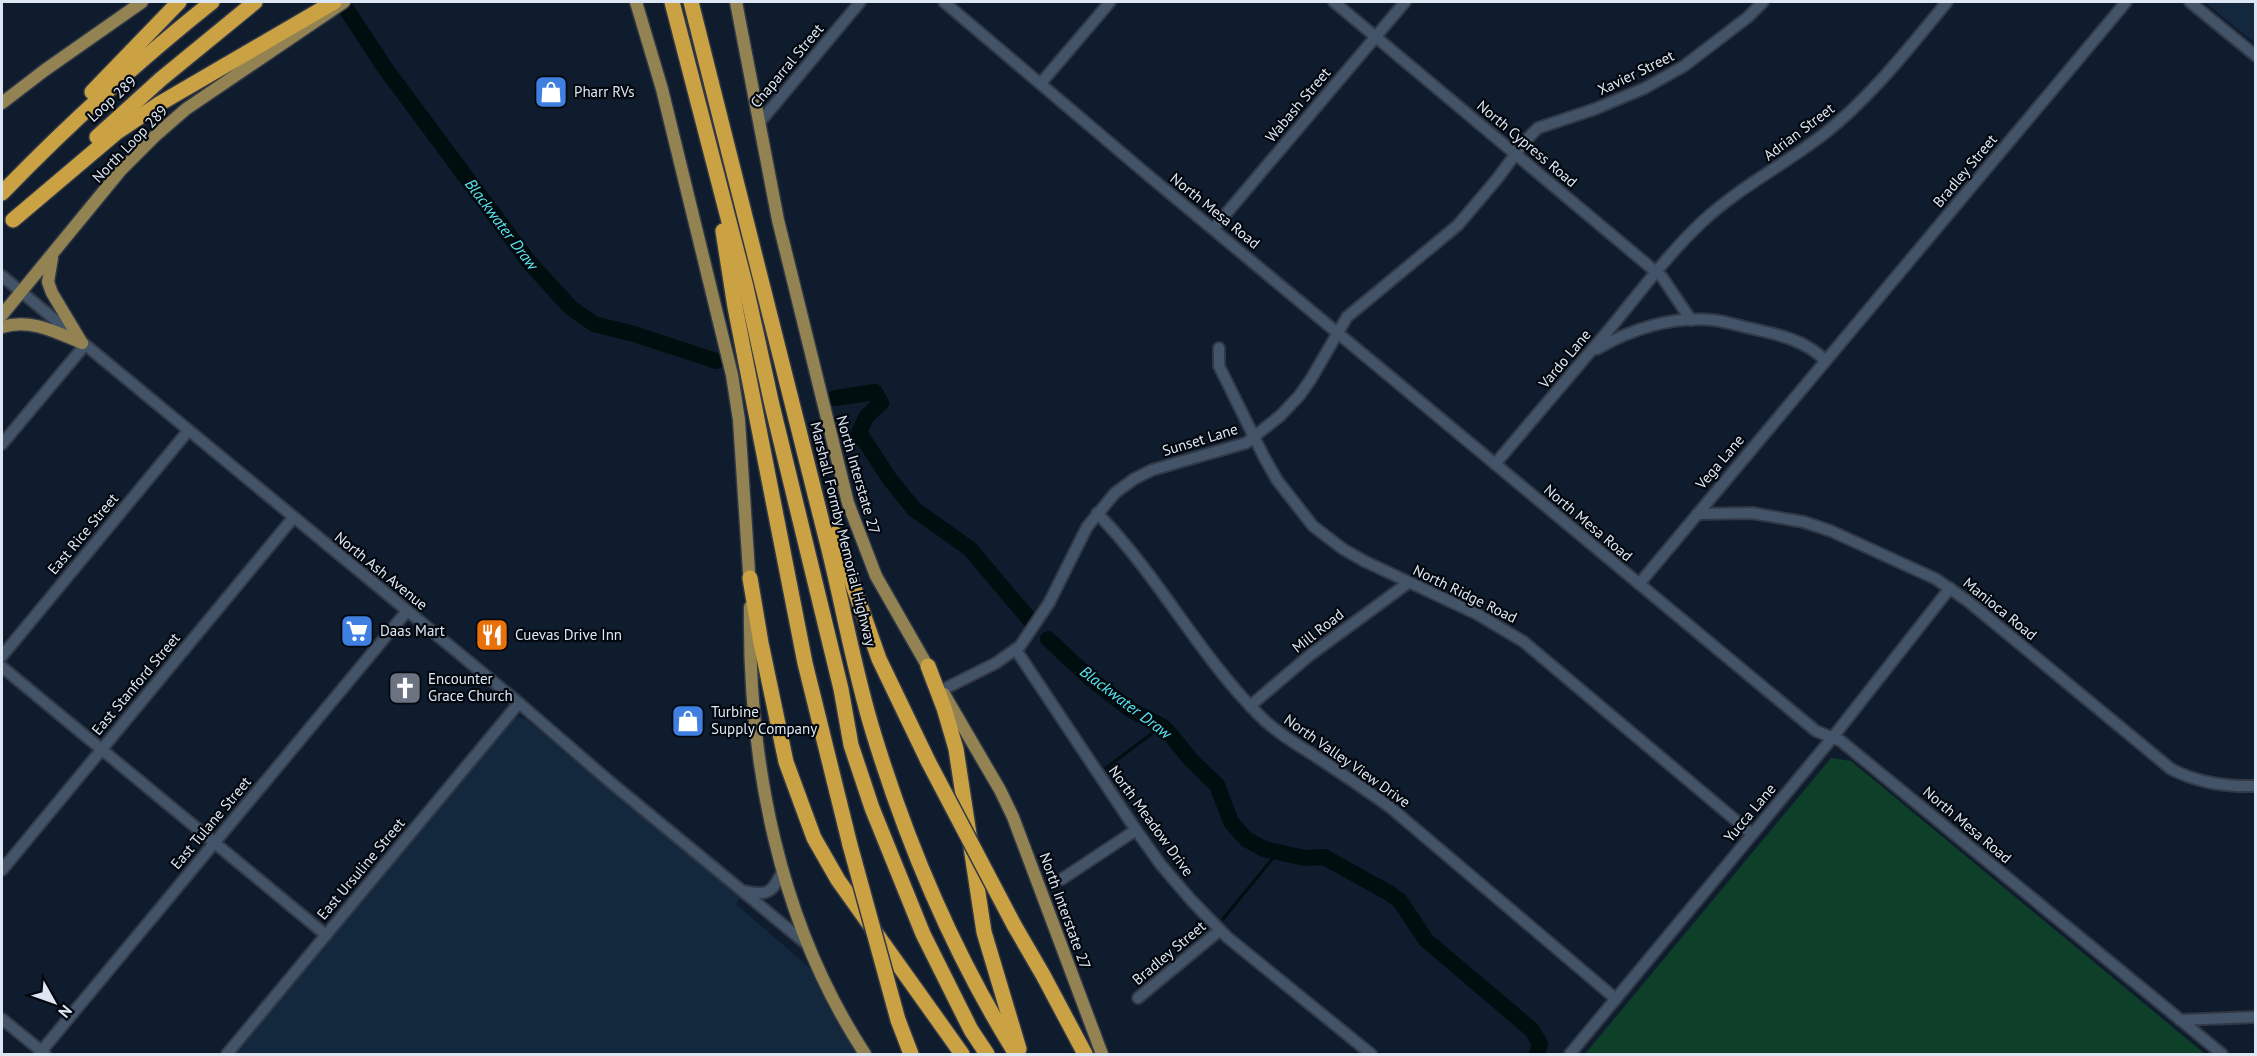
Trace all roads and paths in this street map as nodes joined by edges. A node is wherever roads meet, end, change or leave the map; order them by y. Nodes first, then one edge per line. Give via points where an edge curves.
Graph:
1 (142, 2) edge
2 (179, 2) edge
3 (212, 2) edge
4 (255, 2) edge
5 (334, 2) edge
6 (344, 2) edge
7 (636, 2) edge
8 (672, 2) edge
9 (691, 2) edge
10 (736, 2) edge
11 (860, 2) edge
12 (944, 2) edge
13 (1110, 2) edge
14 (1334, 2) edge
15 (1406, 2) edge
16 (1763, 2) edge
17 (1947, 2) edge
18 (2126, 2) edge
19 (2190, 2) edge
20 (1375, 36) junction
21 (2256, 56) edge
22 (1041, 83) junction
23 (2, 103) edge
24 (704, 122) junction
25 (760, 122) junction
26 (1515, 154) junction
27 (24, 170) junction
28 (2, 193) edge
29 (13, 220) junction
30 (1214, 228) junction
31 (2, 232) edge
32 (52, 255) junction
33 (1656, 272) junction
34 (4, 278) edge
35 (21, 292) junction
36 (2, 315) edge
37 (1691, 320) junction
38 (2, 327) edge
39 (1338, 332) junction
40 (83, 344) junction
41 (1219, 348) dead end
42 (1590, 353) junction
43 (1825, 360) junction
44 (792, 403) junction
45 (188, 431) junction
46 (1256, 436) junction
47 (2, 444) edge
48 (1495, 464) junction
49 (1097, 513) junction
50 (1697, 514) junction
51 (293, 518) junction
52 (750, 578) junction
53 (1408, 583) junction
54 (1639, 584) junction
55 (1950, 588) junction
56 (407, 611) junction
57 (1016, 650) junction
58 (2, 656) edge
59 (928, 666) junction
60 (2, 667) edge
61 (942, 690) junction
62 (519, 703) junction
63 (1250, 706) junction
64 (1833, 736) junction
65 (101, 749) junction
66 (2256, 786) edge
67 (1136, 830) junction
68 (1752, 834) junction
69 (214, 843) junction
70 (2, 870) edge
71 (783, 870) junction
72 (1062, 879) dead end
73 (741, 890) junction
74 (1220, 930) junction
75 (326, 935) junction
76 (810, 947) junction
77 (1138, 998) dead end
78 (1616, 999) junction
79 (2256, 1017) edge
80 (2, 1019) edge
81 (2180, 1020) junction
82 (41, 1054) edge
83 (227, 1054) edge
84 (865, 1054) edge
85 (911, 1054) edge
86 (962, 1054) edge
87 (987, 1054) edge
88 (1016, 1054) edge
89 (1021, 1054) edge
90 (1084, 1054) edge
91 (1102, 1054) edge
92 (1371, 1054) edge
93 (1570, 1054) edge
94 (2222, 1054) edge

1 - 23 main road
2 - 27 highway via 62,122
3 - 27 highway, Loop 289 via 104,93
4 - 29 highway, Loop 289 via 141,97
5 - 29 highway via 117,132
6 - 32 main road, North Loop 289 via 186,109 121,170
7 - 52 main road via 662,89 732,375
8 - 24 highway
9 - 44 highway, Marshall Formby Memorial Highway
10 - 25 main road, North Interstate 27
11 - 25 street, Chaparral Street
12 - 22 street, North Mesa Road
13 - 22 street
14 - 20 street, North Cypress Road
15 - 20 street, Wabash Street
16 - 26 street, Xavier Street via 1684,66 1645,88 1538,128
17 - 33 street, Adrian Street via 1861,101 1783,165 1733,196 1702,222
18 - 43 street, Bradley Street
19 - 21 street
20 - 26 street, North Cypress Road
20 - 30 street, Wabash Street
22 - 30 street, North Mesa Road
24 - 85 highway, bridge via 735,307 804,663 850,845
24 - 87 highway via 842,688 851,745 923,934
25 - 59 main road, North Interstate 27 via 790,272 855,524 876,576
26 - 33 street, North Cypress Road
26 - 39 street, Sunset Lane via 1458,225 1356,308
27 - 28 highway, Loop 289
29 - 31 highway, Loop 289
30 - 39 street, North Mesa Road
32 - 35 main road, North Loop 289
32 - 40 main road via 48,282
33 - 37 street, North Cypress Road
33 - 42 street, Vardo Lane
34 - 35 street, North Ash Avenue
35 - 36 main road, North Loop 289
35 - 40 street, North Ash Avenue
37 - 42 street via 1642,328
37 - 43 street via 1715,320 1783,336 1812,348
38 - 40 main road via 32,324
39 - 46 street, Sunset Lane via 1299,396
39 - 48 street, North Mesa Road
40 - 45 street, North Ash Avenue
40 - 47 street
41 - 46 street, North Ridge Road via 1219,366
42 - 48 street, Vardo Lane
43 - 50 street, Vega Lane
44 - 88 highway, Marshall Formby Memorial Highway via 873,733 891,786 965,962
44 - 90 highway, bridge via 864,620 898,701
45 - 51 street, North Ash Avenue
45 - 58 street, East Rice Street
46 - 49 street, Sunset Lane via 1232,448 1134,478
46 - 53 street, North Ridge Road via 1277,480 1313,526 1343,549
48 - 54 street, North Mesa Road
49 - 57 street, Sunset Lane via 1081,536 1049,603
49 - 63 street, North Valley View Drive via 1120,536
50 - 54 street, Vega Lane
50 - 55 street, Manioca Road via 1752,513 1804,522 1868,547
51 - 56 street, North Ash Avenue
51 - 65 street, East Stanford Street
52 - 71 main road via 749,658 758,753 771,829
52 - 86 highway via 786,762 814,837 838,879
53 - 63 street, Mill Road via 1310,655
53 - 68 street, North Ridge Road via 1477,614 1524,642
54 - 64 street, North Mesa Road via 1816,731
55 - 64 street, Yucca Lane
55 - 66 street, Manioca Road via 2171,769 2204,783
56 - 62 street, North Ash Avenue
56 - 69 street, East Tulane Street
57 - 61 street, Sunset Lane
57 - 67 street, North Meadow Drive
59 - 61 main road, North Interstate 27
59 - 89 highway via 956,749 984,932
60 - 65 street
61 - 91 main road, North Interstate 27 via 1013,817
62 - 73 street, North Ash Avenue
62 - 75 street, East Ursuline Street
63 - 78 street, North Valley View Drive via 1278,731 1391,808
64 - 68 street, Yucca Lane
64 - 81 street, North Mesa Road
65 - 69 street
65 - 70 street, East Stanford Street
67 - 72 street
67 - 74 street, North Meadow Drive via 1161,865
68 - 78 street, Yucca Lane
69 - 75 street
69 - 82 street, East Tulane Street
71 - 73 street via 778,882 766,893
71 - 76 main road
73 - 76 street, North Ash Avenue
74 - 77 street, Bradley Street
74 - 92 street, North Meadow Drive
75 - 83 street, East Ursuline Street
76 - 84 main road via 837,1007
78 - 93 street, Yucca Lane
79 - 81 street
80 - 82 street
81 - 94 street, North Mesa Road

